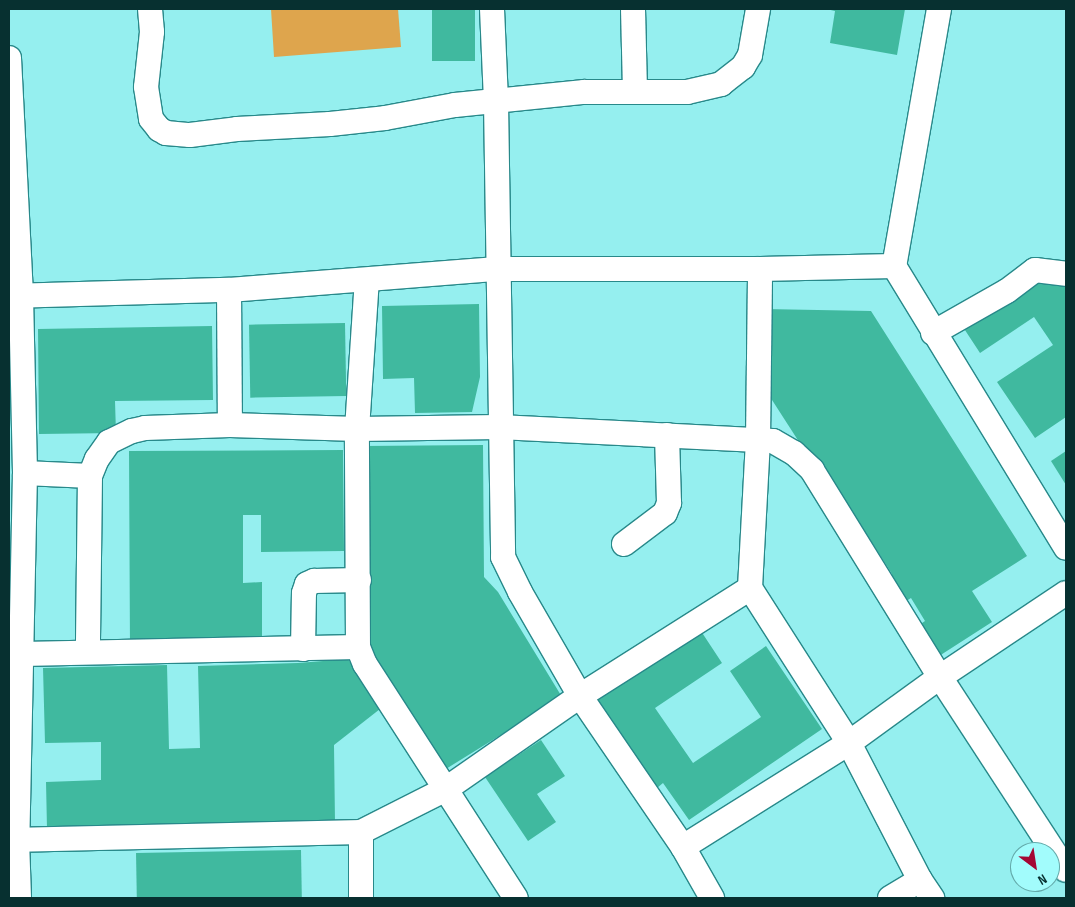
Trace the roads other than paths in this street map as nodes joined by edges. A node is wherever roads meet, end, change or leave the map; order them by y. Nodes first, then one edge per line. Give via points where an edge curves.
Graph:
1 (150, 9) edge
2 (492, 9) edge
3 (633, 9) edge
4 (758, 9) edge
5 (939, 9) edge
6 (9, 58) edge
7 (635, 91) junction
8 (496, 102) junction
9 (10, 104) edge
10 (894, 266) junction
11 (497, 269) junction
12 (760, 269) junction
13 (1066, 274) edge
14 (367, 280) junction
15 (229, 290) junction
16 (15, 296) edge
17 (934, 333) junction
18 (230, 425) junction
19 (499, 427) junction
20 (357, 429) junction
21 (667, 435) junction
22 (758, 440) junction
23 (25, 473) junction
24 (90, 476) junction
25 (624, 544) dead end
26 (1066, 548) edge
27 (359, 580) junction
28 (750, 588) junction
29 (1066, 593) edge
30 (18, 644) edge
31 (358, 647) junction
32 (303, 650) junction
33 (88, 651) junction
34 (940, 677) junction
35 (580, 696) junction
36 (849, 743) junction
37 (446, 788) junction
38 (361, 832) junction
39 (13, 840) edge
40 (683, 847) junction
41 (1066, 870) edge
42 (926, 889) edge
43 (19, 898) edge
44 (362, 898) edge
45 (516, 898) edge
46 (712, 898) edge
47 (890, 898) edge

1 - 8 street via 152,32 147,102 151,119 166,134 330,124
2 - 8 street
3 - 7 street
4 - 7 street via 750,55 729,80 687,92
5 - 10 street
6 - 9 street
7 - 8 street via 584,92
8 - 11 street
9 - 16 street
10 - 12 street
10 - 17 street
11 - 12 street
11 - 14 street
11 - 19 street
12 - 22 street
13 - 17 street via 1035,270 1007,292
14 - 15 street
14 - 20 street
15 - 16 street
15 - 18 street
16 - 23 street
17 - 26 street
18 - 20 street
18 - 24 street via 132,431 109,442
19 - 20 street
19 - 21 street
19 - 35 street via 503,557
20 - 27 street
21 - 22 street
21 - 25 street via 669,503 665,513
22 - 28 street
22 - 34 street via 780,444 812,470
23 - 24 street
23 - 30 street
24 - 33 street
27 - 31 street
27 - 32 street via 307,584
28 - 35 street
28 - 36 street
29 - 34 street
30 - 33 street
30 - 39 street
31 - 32 street
31 - 37 street via 365,664
32 - 33 street
34 - 36 street
34 - 41 street
35 - 37 street
35 - 40 street
36 - 40 street
36 - 42 street
37 - 38 street
37 - 45 street
38 - 39 street
38 - 44 street
39 - 43 street
40 - 46 street
42 - 47 street

